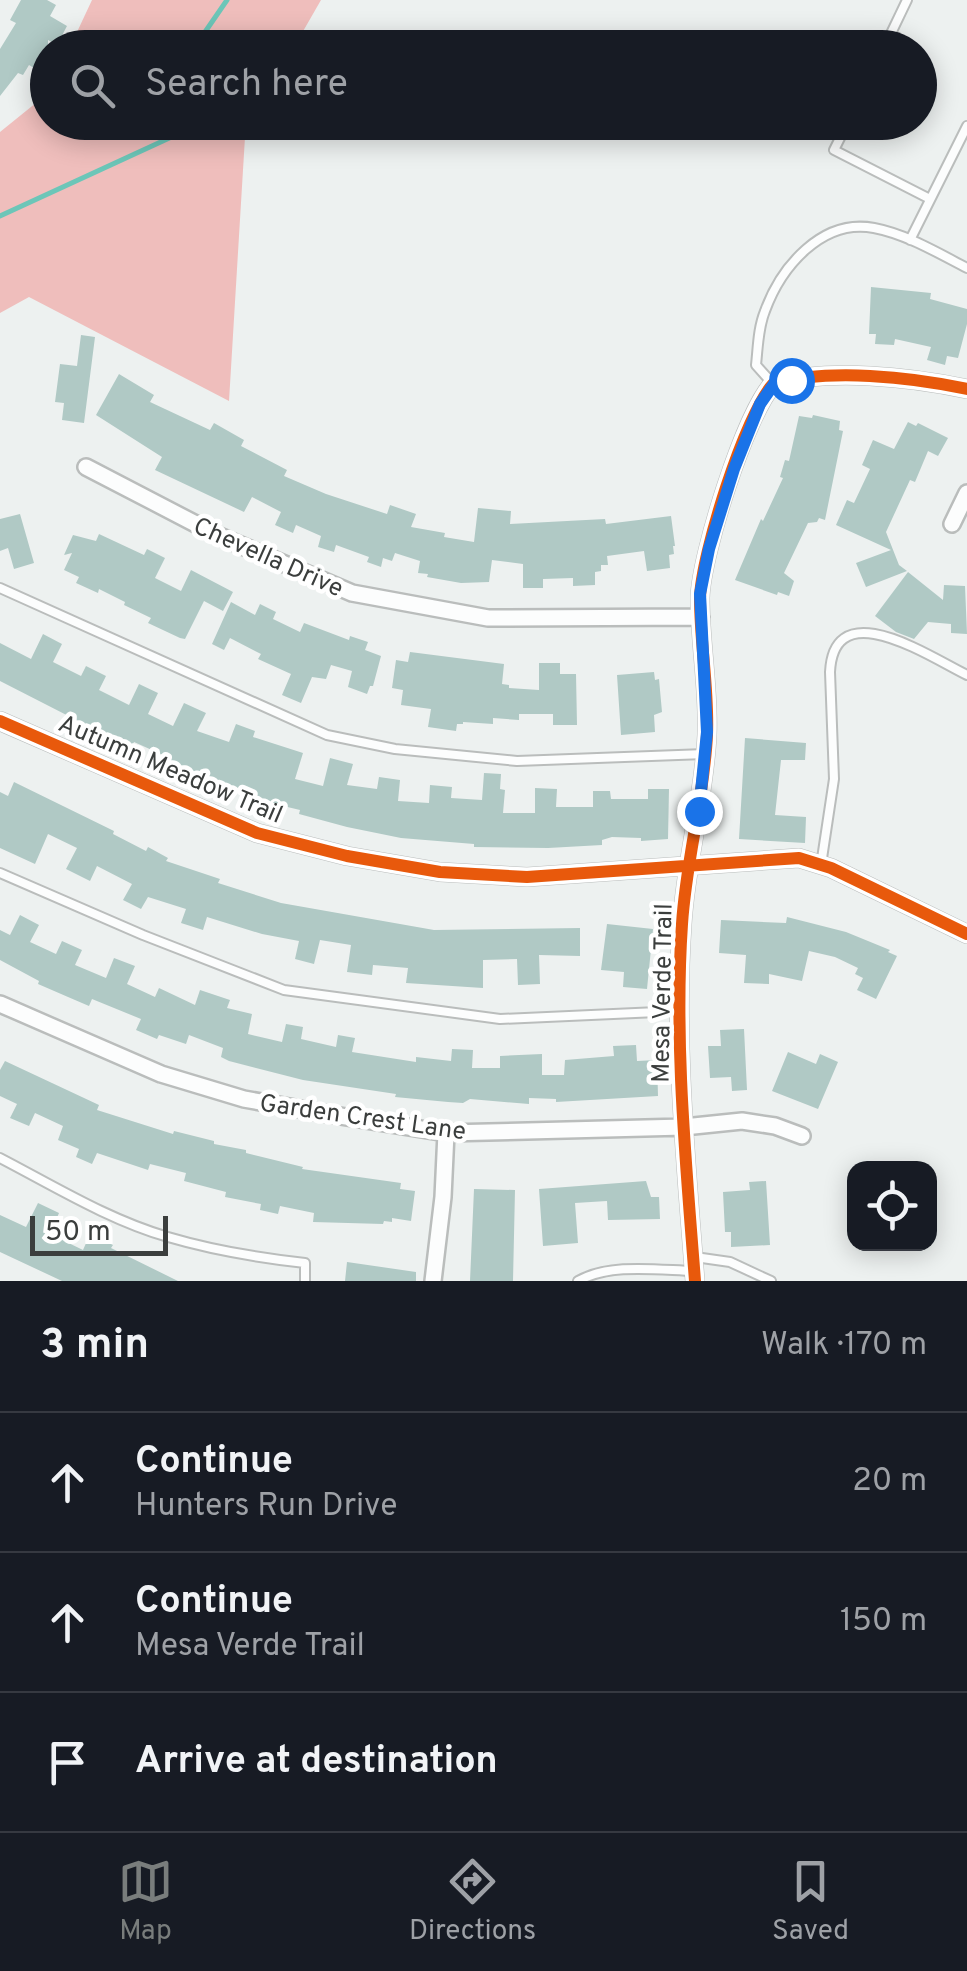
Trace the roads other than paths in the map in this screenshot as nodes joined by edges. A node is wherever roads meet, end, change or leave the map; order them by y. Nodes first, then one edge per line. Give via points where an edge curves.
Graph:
1 (907, 0) edge
2 (893, 30) edge
3 (967, 126) edge
4 (839, 140) edge
5 (930, 199) junction
6 (910, 240) junction
7 (967, 268) edge
8 (774, 384) junction
9 (967, 389) edge
10 (86, 467) dead end
11 (967, 492) edge
12 (952, 524) dead end
13 (0, 588) edge
14 (701, 617) junction
15 (967, 675) edge
16 (0, 720) edge
17 (705, 754) junction
18 (820, 865) junction
19 (687, 869) junction
20 (0, 873) edge
21 (967, 934) edge
22 (0, 1004) edge
23 (680, 1012) junction
24 (684, 1128) junction
25 (446, 1133) junction
26 (802, 1136) dead end
27 (0, 1158) edge
28 (694, 1270) edge
29 (305, 1281) edge
30 (433, 1281) edge
31 (578, 1281) edge
32 (771, 1281) edge

1 - 2 lane
3 - 5 lane
4 - 5 lane via 834,150
5 - 6 lane
6 - 7 lane
6 - 8 lane via 871,227 812,242 764,310 756,364
8 - 9 street via 822,376
8 - 14 street, Mesa Verde Trail via 734,469 709,549
10 - 14 street, Chevella Drive via 216,535 352,593 488,618
11 - 12 street
13 - 17 lane via 327,735 517,761
14 - 17 street, Mesa Verde Trail
15 - 18 lane via 885,635 851,634 838,642 830,672 834,779
16 - 19 street, Autumn Meadow Trail via 257,833 347,856 527,878
17 - 19 street, Mesa Verde Trail
18 - 19 street, Autumn Meadow Trail via 799,858
18 - 21 street, Autumn Meadow Trail
19 - 23 street, Mesa Verde Trail
20 - 23 lane via 284,990 500,1019
22 - 25 street, Garden Crest Lane via 162,1074 244,1098
23 - 24 street, Mesa Verde Trail
24 - 25 street, Garden Crest Lane
24 - 26 street, Garden Crest Lane via 742,1121
24 - 28 street, Mesa Verde Trail
25 - 30 street
27 - 29 lane via 166,1237 305,1263
28 - 31 lane via 592,1273
28 - 32 lane via 730,1262

